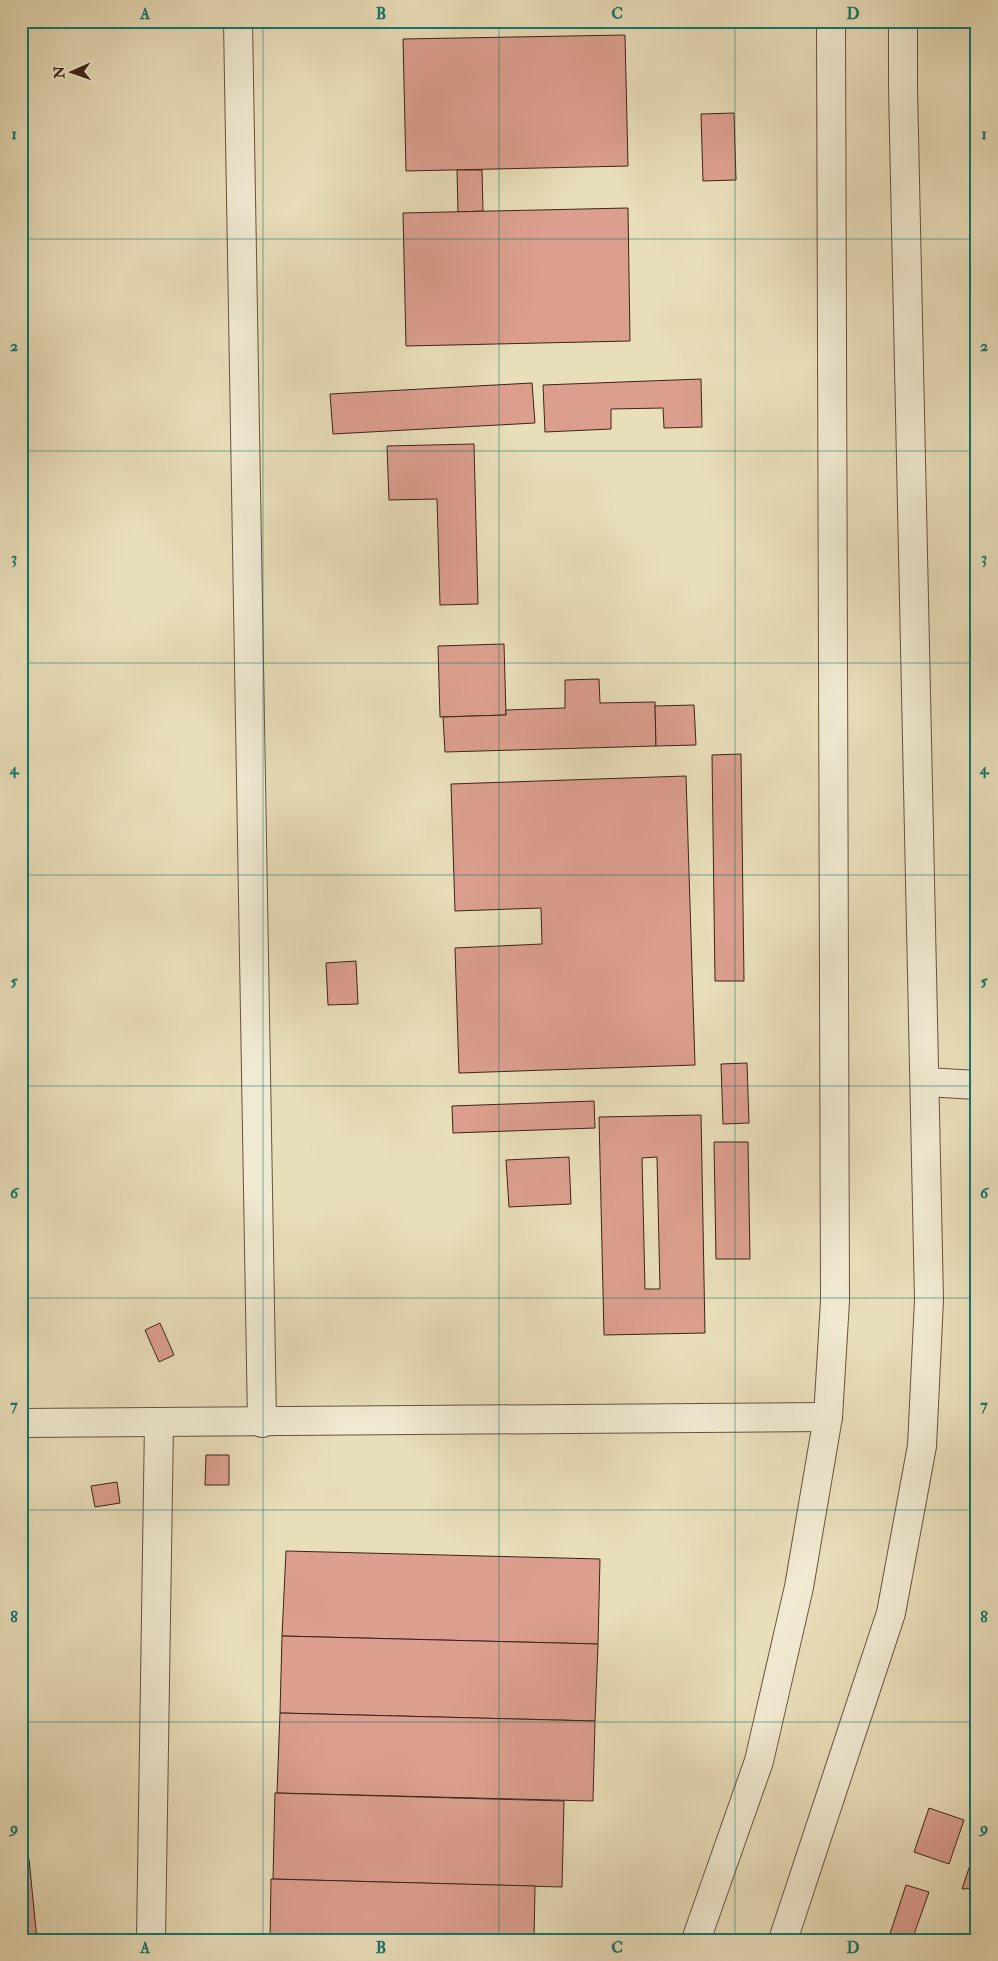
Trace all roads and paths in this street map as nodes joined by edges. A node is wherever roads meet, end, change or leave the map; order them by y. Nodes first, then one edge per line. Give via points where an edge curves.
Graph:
1 (238, 21) edge
2 (831, 21) edge
3 (903, 21) edge
4 (926, 1082) junction
5 (977, 1085) edge
6 (828, 1417) junction
7 (21, 1423) edge
8 (159, 1423) junction
9 (262, 1423) junction
10 (151, 1940) edge
11 (696, 1940) edge
12 (783, 1940) edge

1 - 9 street
2 - 6 street via 835,1301
3 - 4 street
4 - 5 street
4 - 12 street via 929,1300 922,1446 891,1613
6 - 9 street
6 - 11 street via 799,1587 759,1761
7 - 8 street
8 - 9 street
8 - 10 street

